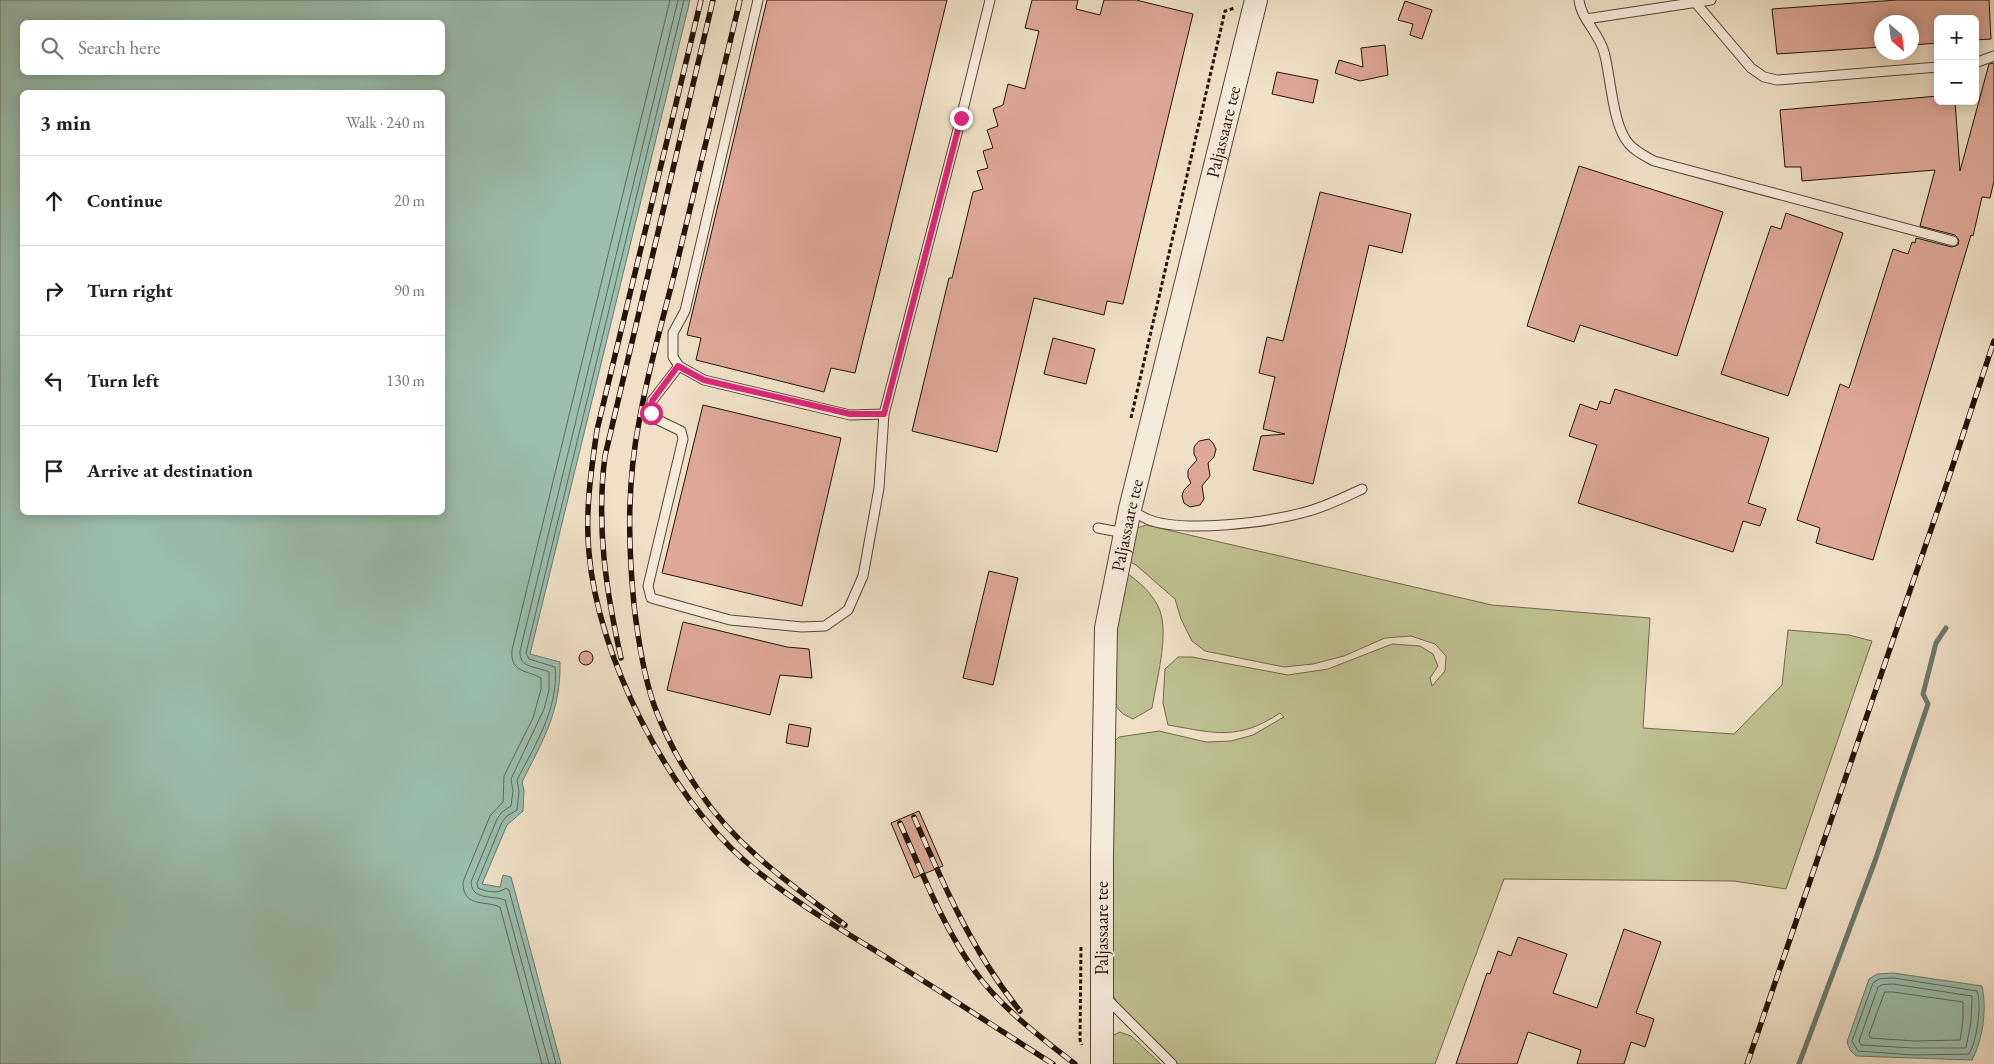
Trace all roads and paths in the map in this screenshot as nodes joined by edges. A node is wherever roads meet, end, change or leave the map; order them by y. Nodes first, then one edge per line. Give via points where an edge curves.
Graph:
1 (758, 0) edge
2 (990, 0) edge
3 (1256, 0) edge
4 (1579, 0) edge
5 (1711, 0) edge
6 (1695, 2) junction
7 (1586, 19) junction
8 (1994, 56) edge
9 (1979, 62) edge
10 (1934, 67) edge
11 (1953, 241) dead end
12 (678, 366) junction
13 (884, 414) junction
14 (1362, 489) dead end
15 (1130, 510) junction
16 (1098, 528) dead end
17 (1124, 533) junction
18 (1103, 995) junction
19 (1102, 1064) edge
20 (1172, 1064) edge

1 - 12 lane via 685,311 673,333 673,357
2 - 13 lane
3 - 15 street, Paljassaare tee
4 - 7 lane
5 - 6 lane
6 - 7 lane
6 - 10 lane via 1751,68 1764,77 1777,80
7 - 11 lane via 1604,52 1620,128 1628,143 1640,153 1654,161
8 - 9 lane
12 - 13 lane via 704,380 841,412
12 - 13 lane via 652,401 651,413 656,419 681,431 683,439 648,586 651,598 730,620 825,626 848,610 863,576 878,488
14 - 15 lane via 1310,511 1225,524 1182,526 1148,520
15 - 17 street, Paljassaare tee
16 - 17 lane
17 - 18 street, Paljassaare tee via 1106,628
18 - 19 street, Paljassaare tee
18 - 20 lane

